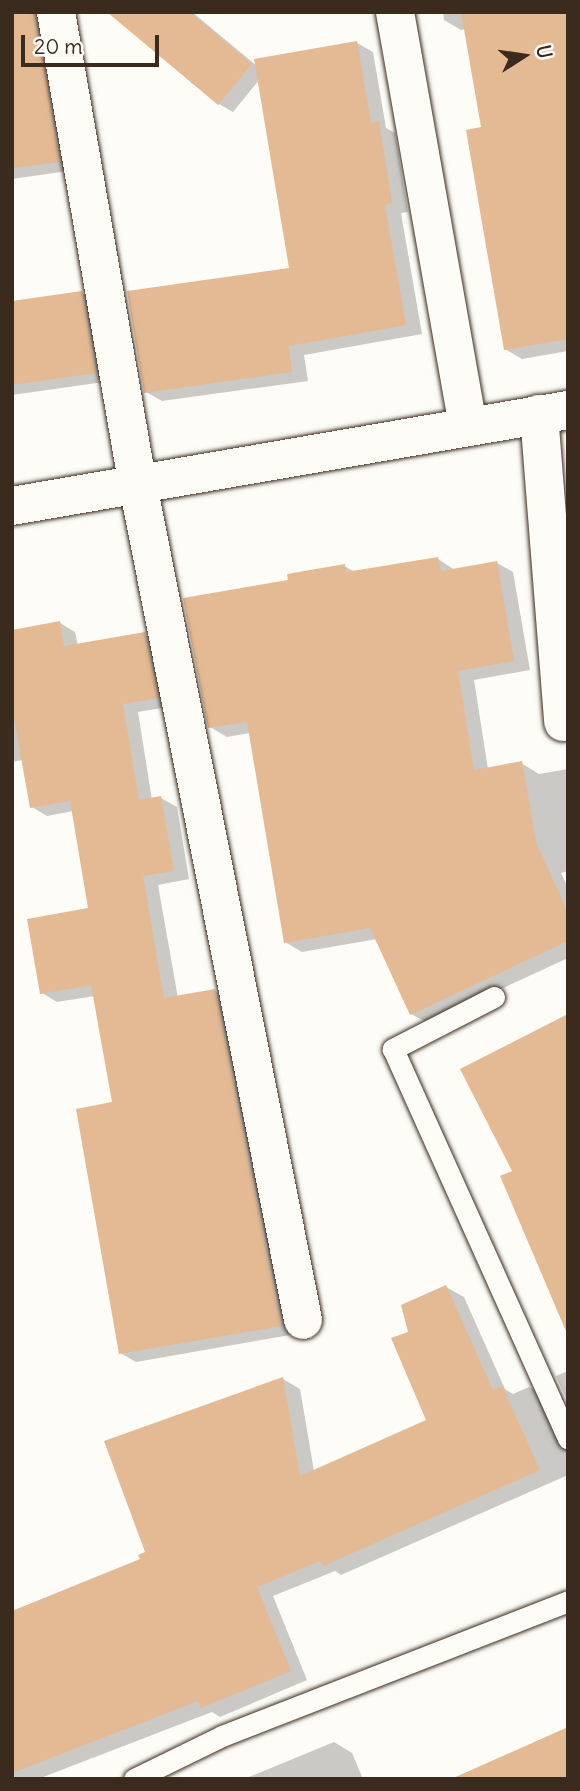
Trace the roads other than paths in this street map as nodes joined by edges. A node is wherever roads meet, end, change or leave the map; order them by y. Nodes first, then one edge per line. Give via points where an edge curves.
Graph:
1 (56, 12) edge
2 (395, 12) edge
3 (554, 412) edge
4 (468, 425) junction
5 (138, 485) junction
6 (12, 506) edge
7 (563, 722) dead end
8 (495, 997) dead end
9 (303, 1320) dead end
10 (568, 1439) edge
11 (568, 1601) edge
12 (134, 1779) edge

1 - 5 street
2 - 4 street
3 - 4 street
3 - 7 street
4 - 5 street
5 - 6 street
5 - 9 street
8 - 10 lane via 393,1049
11 - 12 lane via 222,1736

